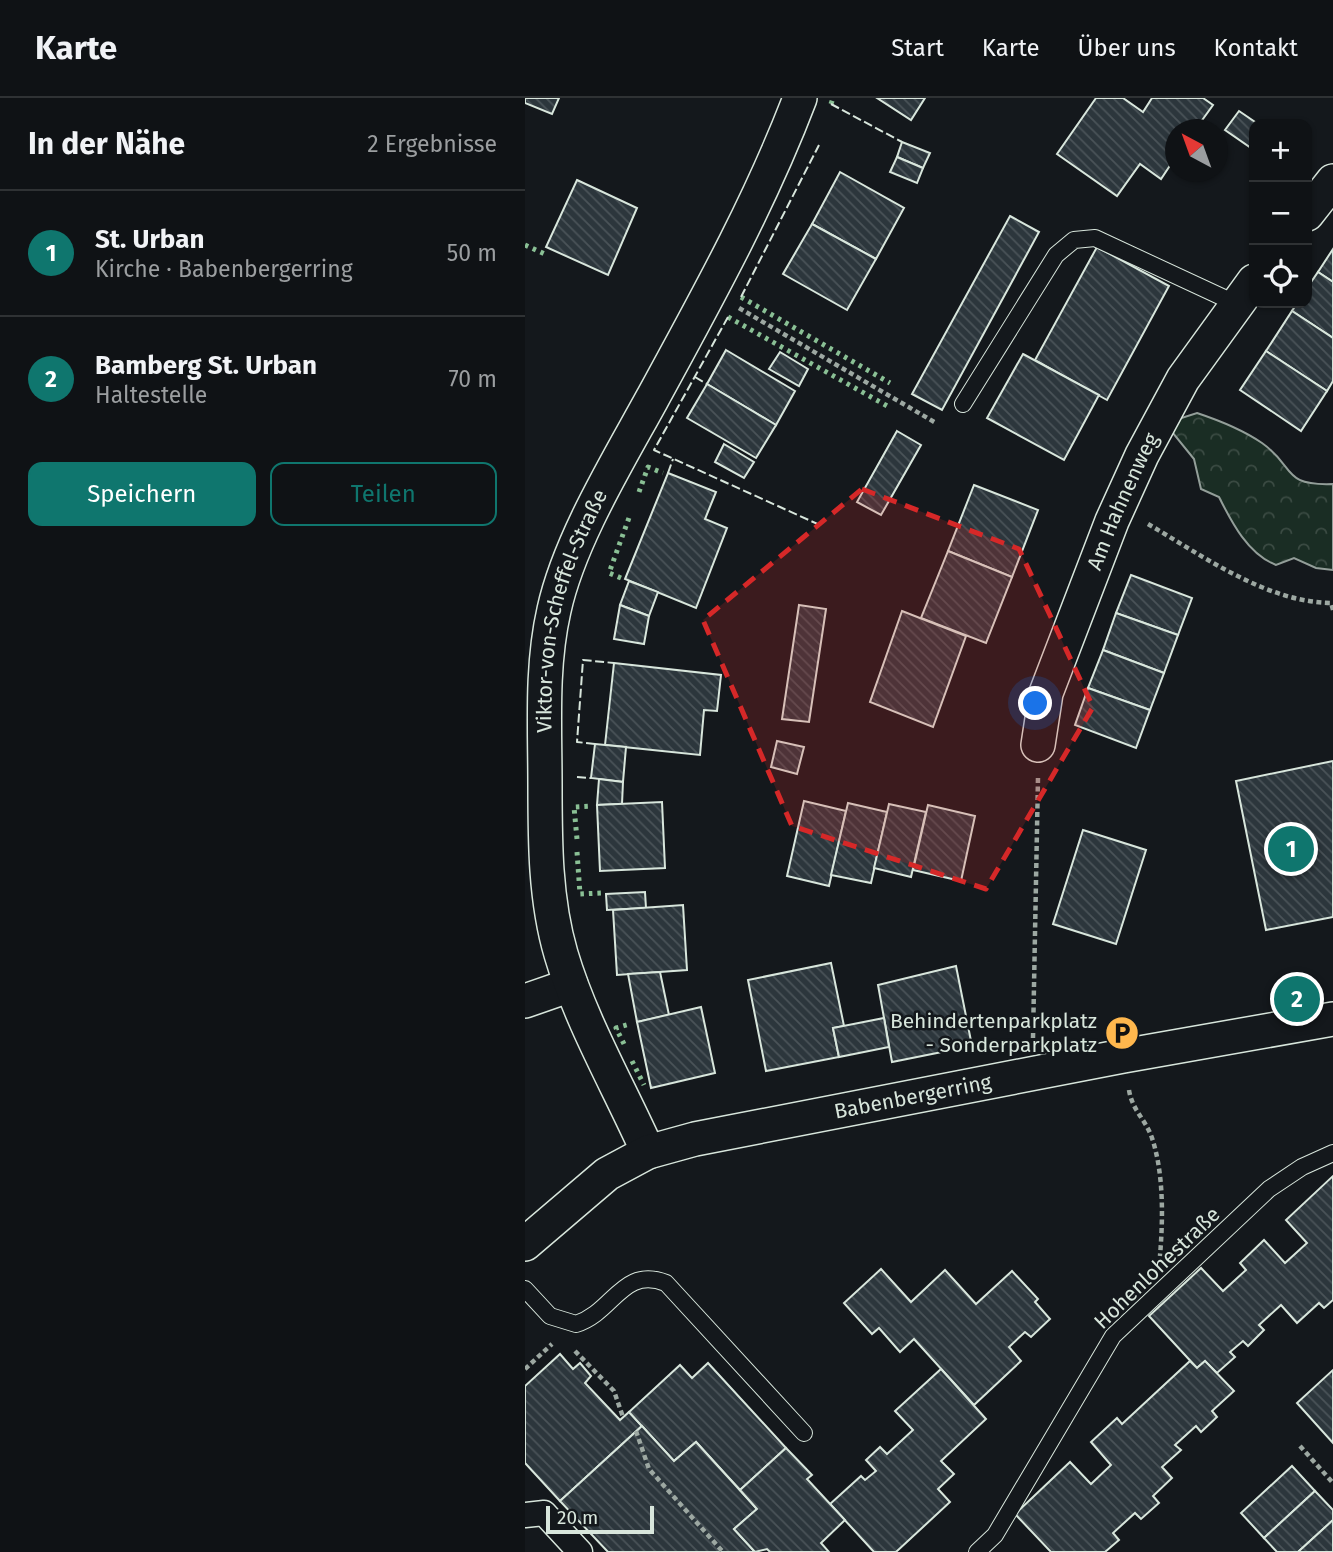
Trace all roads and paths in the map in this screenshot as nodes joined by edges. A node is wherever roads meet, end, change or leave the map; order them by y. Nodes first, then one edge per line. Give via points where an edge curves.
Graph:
1 (800, 98) edge
2 (1333, 181) edge
3 (1312, 208) edge
4 (711, 291) junction
5 (1245, 292) edge
6 (964, 404) dead end
7 (936, 422) dead end
8 (1119, 507) junction
9 (1332, 603) edge
10 (1333, 610) edge
11 (536, 649) edge
12 (1038, 745) dead end
13 (1037, 789) dead end
14 (571, 985) junction
15 (525, 1000) edge
16 (1034, 1013) dead end
17 (1333, 1019) edge
18 (1132, 1106) dead end
19 (648, 1152) junction
20 (1333, 1153) edge
21 (525, 1244) edge
22 (525, 1289) edge
23 (1157, 1296) junction
24 (561, 1336) dead end
25 (570, 1345) dead end
26 (525, 1369) edge
27 (624, 1417) dead end
28 (636, 1431) dead end
29 (804, 1433) dead end
30 (1300, 1446) dead end
31 (1333, 1483) edge
32 (525, 1515) edge
33 (580, 1552) edge
34 (723, 1552) edge
35 (977, 1552) edge

1 - 4 street, Viktor-von-Scheffel-Straße via 767,180
2 - 3 street
4 - 7 path
4 - 11 street, Viktor-von-Scheffel-Straße via 615,466
5 - 6 lane via 1095,238 1074,240 1056,255
5 - 8 street, Am Hahnenweg via 1164,411
8 - 9 path via 1254,583 1314,603
8 - 12 street, Am Hahnenweg via 1046,693
9 - 10 path
11 - 14 street, Viktor-von-Scheffel-Straße via 544,843 560,951
13 - 16 path
14 - 15 street
14 - 19 street, Viktor-von-Scheffel-Straße
17 - 19 street, Babenbergerring via 709,1136
18 - 23 path via 1151,1135 1157,1160 1162,1230
19 - 21 street, Babenbergerring via 607,1174
20 - 23 lane, Hohenlohestraße via 1269,1189
22 - 29 lane via 550,1316 576,1324 601,1311 635,1280 643,1277 666,1283
23 - 35 lane, Hohenlohestraße via 1113,1336 995,1535
24 - 26 path
25 - 27 path via 614,1391
28 - 34 path via 649,1469
30 - 31 path
32 - 33 street via 544,1513

